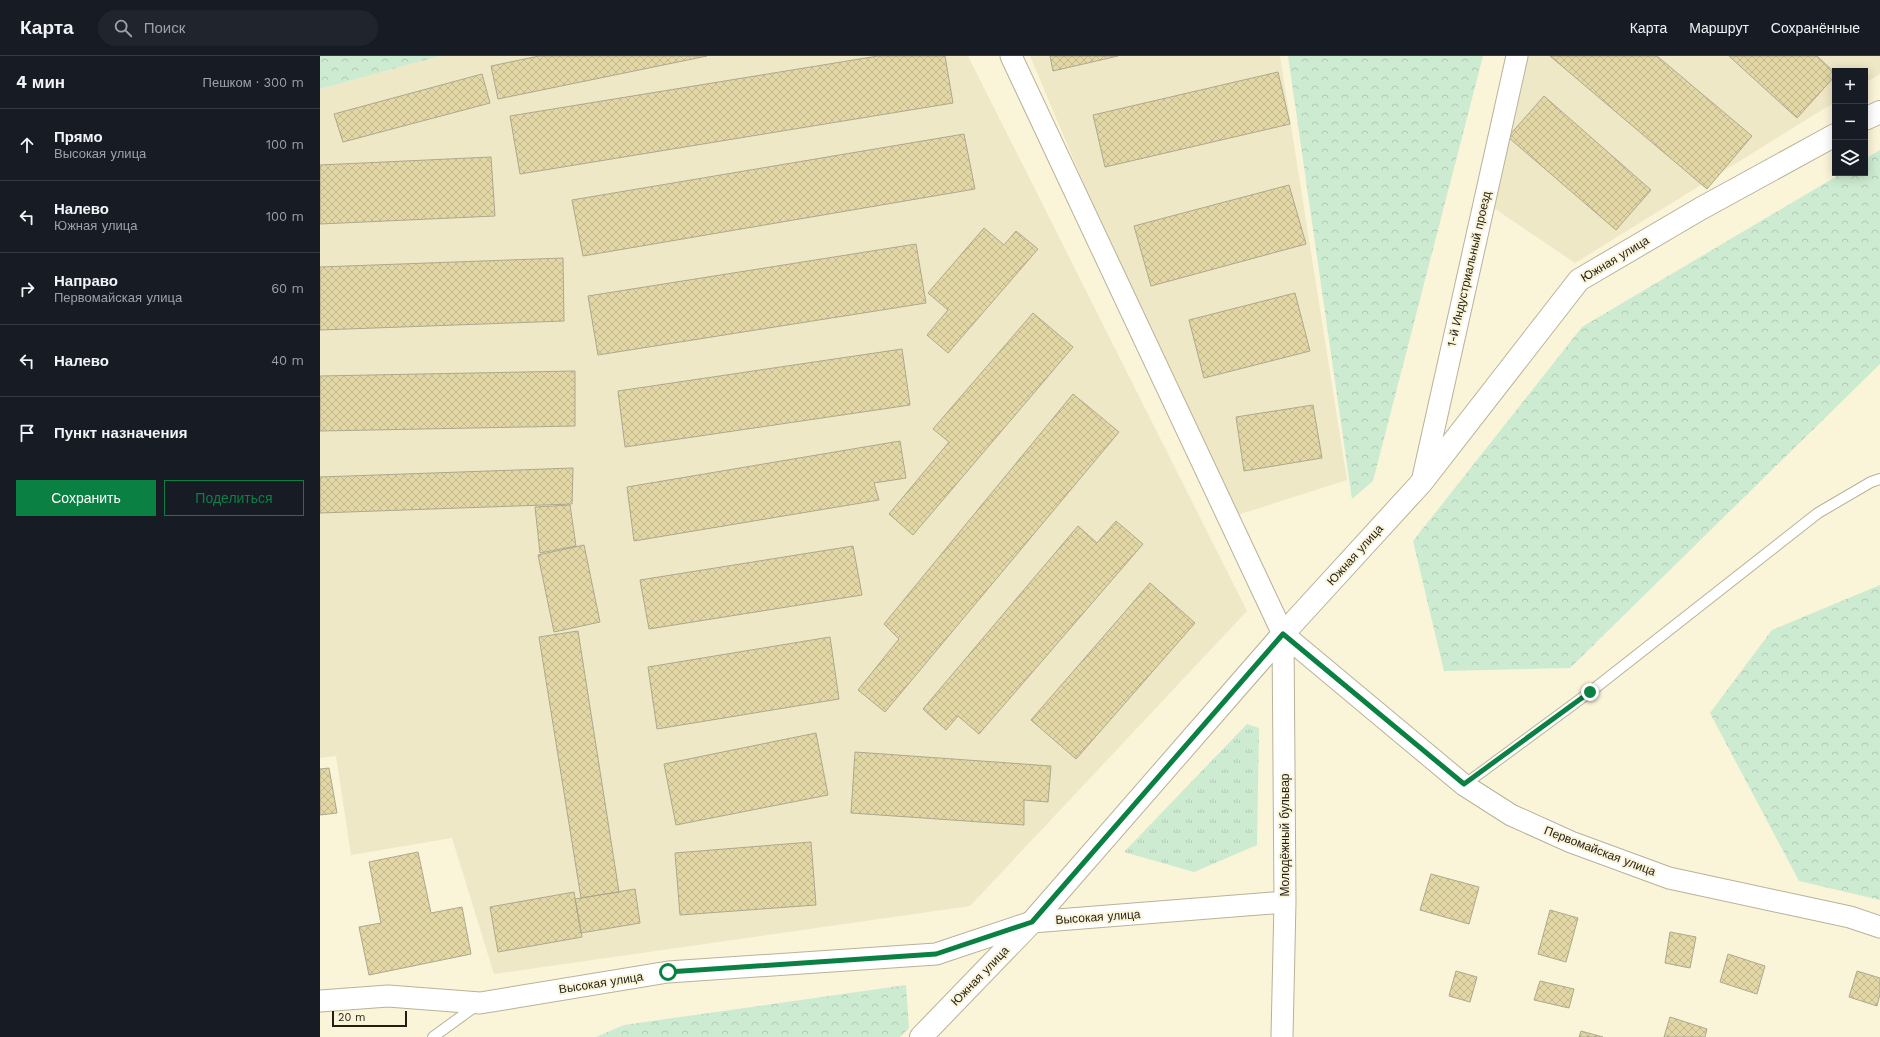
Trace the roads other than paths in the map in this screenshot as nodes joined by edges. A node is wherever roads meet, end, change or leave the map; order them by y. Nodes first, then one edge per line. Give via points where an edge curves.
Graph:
1 (1011, 56) edge
2 (1517, 56) edge
3 (1880, 112) edge
4 (1868, 118) edge
5 (1832, 137) edge
6 (1880, 479) edge
7 (1422, 482) junction
8 (1283, 634) junction
9 (1464, 784) junction
10 (1285, 902) junction
11 (1032, 922) junction
12 (1880, 927) edge
13 (320, 1001) edge
14 (480, 1002) junction
15 (433, 1037) edge
16 (921, 1037) edge
17 (1282, 1037) edge

1 - 8 street
2 - 7 street, 1-й Индустриальный проезд
3 - 4 street
5 - 7 street, Южная улица via 1700,209 1579,280
6 - 9 lane via 1818,513 1590,692
7 - 8 street, Южная улица
8 - 9 street, Первомайская улица
8 - 10 street, Молодёжный бульвар
8 - 11 street, Южная улица
9 - 12 street, Первомайская улица via 1511,815 1570,842 1669,878 1850,917
10 - 11 street, Высокая улица
10 - 17 street, Молодёжный бульвар
11 - 14 street, Высокая улица via 936,954 668,972
11 - 16 street, Южная улица
13 - 14 street, Высокая улица via 388,996
14 - 15 lane

